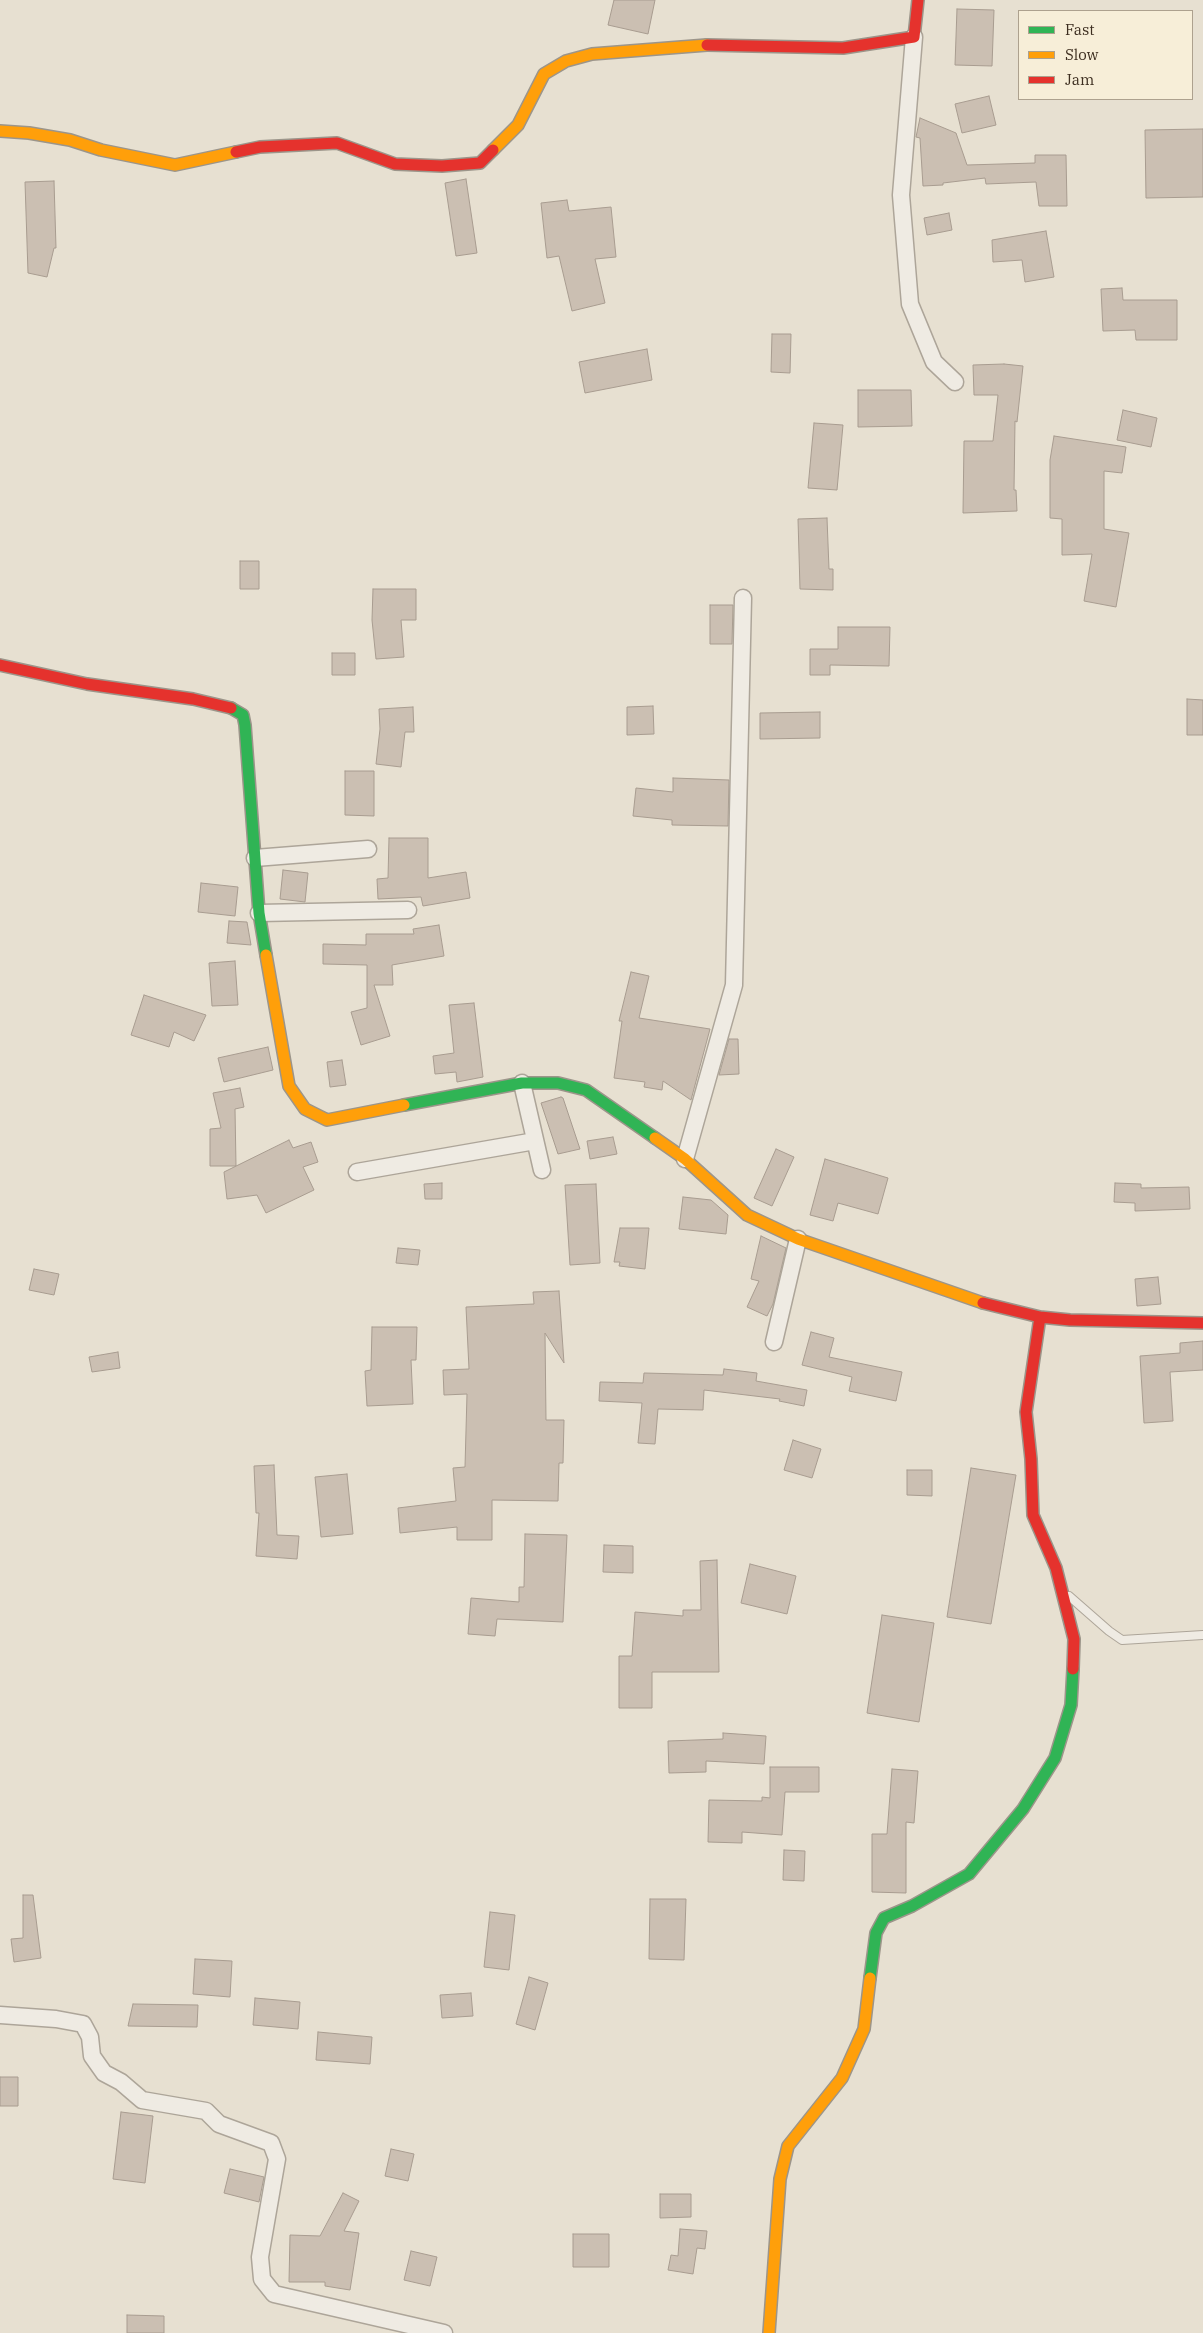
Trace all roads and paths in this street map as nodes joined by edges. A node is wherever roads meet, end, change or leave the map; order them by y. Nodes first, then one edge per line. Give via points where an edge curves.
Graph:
1 (918, 0) edge
2 (914, 37) junction
3 (0, 131) edge
4 (955, 382) dead end
5 (743, 598) dead end
6 (0, 665) edge
7 (368, 849) dead end
8 (255, 858) junction
9 (408, 910) dead end
10 (259, 913) junction
11 (522, 1083) junction
12 (535, 1141) junction
13 (686, 1159) junction
14 (542, 1170) dead end
15 (357, 1172) dead end
16 (798, 1239) junction
17 (1040, 1317) junction
18 (1203, 1323) edge
19 (774, 1342) dead end
20 (1060, 1588) junction
21 (1203, 1635) edge
22 (0, 2015) edge
23 (444, 2333) edge
24 (769, 2333) edge

1 - 2 street
2 - 3 street via 843,48 723,44 583,56 566,61 544,74 518,124 480,163 442,166 395,164 337,143 260,147 175,165 101,150 70,140
2 - 4 street via 901,195 910,304 934,362
5 - 13 street via 734,985
6 - 8 street via 87,684 193,699 235,709 243,716 245,725
7 - 8 street
8 - 10 street
9 - 10 street
10 - 11 street via 289,1086 305,1110 327,1120
11 - 12 street
11 - 13 street via 558,1083 586,1090
12 - 14 street
12 - 15 street
13 - 16 street via 748,1215
16 - 17 street via 975,1301
16 - 19 street
17 - 18 street
17 - 20 street via 1026,1412 1033,1515 1056,1568
20 - 21 lane via 1122,1640
20 - 24 street via 1074,1639 1071,1705 1055,1758 1023,1809 969,1874 884,1918 876,1934 864,2029 842,2078 788,2146 780,2179
22 - 23 street via 83,2024 90,2037 92,2056 104,2073 121,2082 142,2100 206,2112 219,2124 271,2143 277,2159 260,2257 262,2279 274,2294

